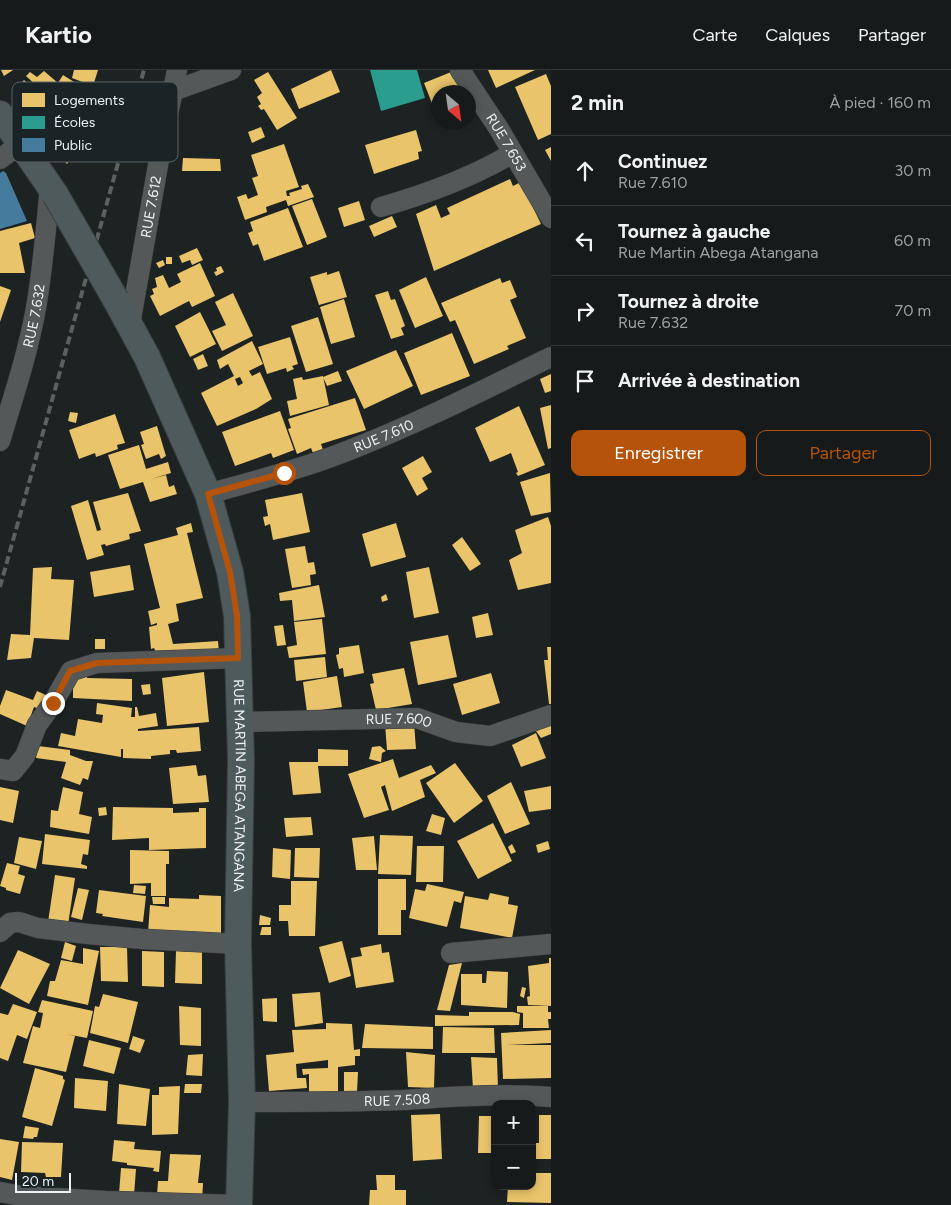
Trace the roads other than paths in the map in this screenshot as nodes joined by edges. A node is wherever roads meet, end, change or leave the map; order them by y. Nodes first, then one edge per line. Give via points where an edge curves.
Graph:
1 (231, 70) edge
2 (460, 70) edge
3 (178, 89) edge
4 (0, 114) edge
5 (10, 152) edge
6 (513, 154) junction
7 (21, 162) edge
8 (159, 162) edge
9 (52, 191) junction
10 (381, 207) dead end
11 (550, 214) edge
12 (130, 325) junction
13 (551, 357) edge
14 (0, 441) edge
15 (208, 494) junction
16 (238, 658) junction
17 (551, 715) edge
18 (240, 722) junction
19 (0, 769) edge
20 (0, 932) edge
21 (238, 944) junction
22 (551, 944) edge
23 (451, 953) dead end
24 (551, 1097) edge
25 (242, 1102) junction
26 (0, 1192) edge
27 (239, 1205) edge

1 - 3 street
2 - 6 street, RUE 7.653
4 - 5 main road, RUE MARTIN ABEGA ATANGANA
6 - 10 street via 464,180
6 - 11 street, RUE 7.653
7 - 9 main road, RUE MARTIN ABEGA ATANGANA
8 - 12 street, RUE 7.612
9 - 12 main road, RUE MARTIN ABEGA ATANGANA, bridge
9 - 14 street, RUE 7.632 via 36,309
12 - 15 main road, RUE MARTIN ABEGA ATANGANA via 166,396
13 - 15 street, RUE 7.610 via 433,415 356,448 284,473
15 - 16 main road, RUE MARTIN ABEGA ATANGANA via 230,572 237,616
16 - 18 main road, RUE MARTIN ABEGA ATANGANA
16 - 19 street via 97,663 70,671 37,725 25,756 13,772
17 - 18 street, RUE 7.600 via 490,736 456,732 417,718
18 - 21 main road, RUE MARTIN ABEGA ATANGANA
20 - 21 street via 10,923 19,922 38,928 88,934
21 - 25 main road, RUE MARTIN ABEGA ATANGANA
22 - 23 street
24 - 25 street, RUE 7.508
25 - 27 main road, RUE MARTIN ABEGA ATANGANA
26 - 27 street via 88,1200

